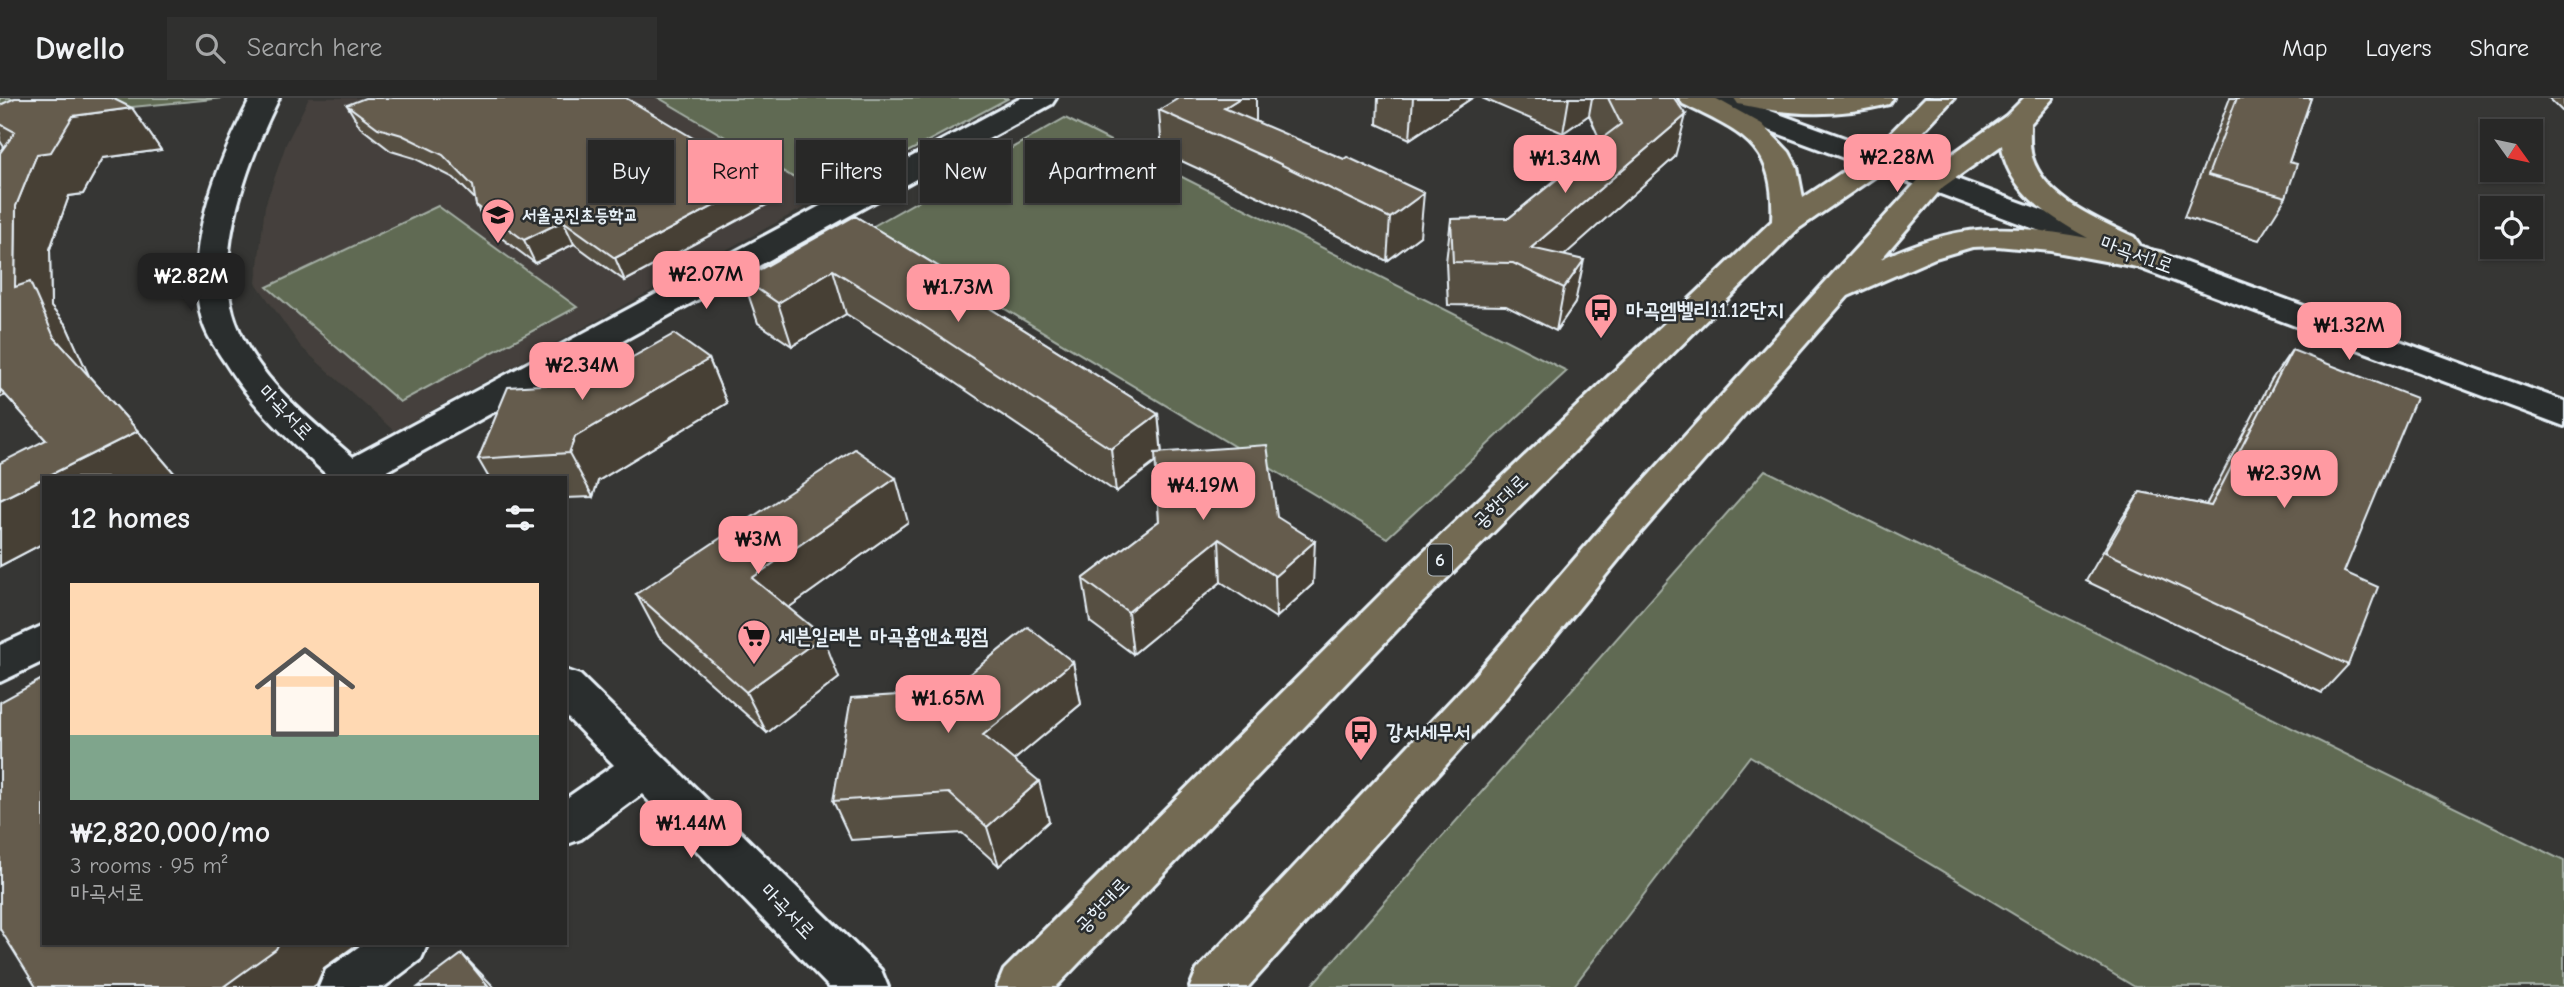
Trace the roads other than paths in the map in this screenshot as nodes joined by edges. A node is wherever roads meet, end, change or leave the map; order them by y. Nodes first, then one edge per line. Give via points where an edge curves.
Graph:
1 (265, 98) edge
2 (1042, 98) edge
3 (1693, 98) edge
4 (1709, 98) edge
5 (1748, 98) edge
6 (1879, 98) edge
7 (1940, 98) edge
8 (2039, 98) edge
9 (2016, 122) junction
10 (1881, 160) junction
11 (1933, 181) junction
12 (1787, 223) junction
13 (2153, 260) junction
14 (1837, 291) junction
15 (2564, 414) edge
16 (348, 476) edge
17 (351, 476) edge
18 (42, 642) edge
19 (0, 664) edge
20 (567, 689) edge
21 (646, 766) junction
22 (567, 824) edge
23 (401, 945) edge
24 (344, 987) edge
25 (863, 987) edge
26 (1022, 987) edge
27 (1215, 987) edge

1 - 16 street, 마곡서로 via 227,185 212,259 220,324 264,395
2 - 17 street
3 - 12 main road via 1750,126 1768,142 1788,185
4 - 10 street, 마곡서1로
5 - 6 main road via 1834,107
7 - 10 main road, 공항대로
8 - 9 main road
9 - 11 main road
9 - 13 main road via 2018,158 2032,184 2083,223
10 - 11 street, 마곡서1로
10 - 12 main road, 공항대로 / 6
11 - 13 street, 마곡서1로
11 - 14 main road
12 - 26 main road, 공항대로 / 6 via 1421,579
13 - 14 main road via 2033,239 1980,237 1950,242
13 - 15 street, 마곡서1로
14 - 27 main road via 1623,528 1489,688
18 - 19 street
20 - 21 street, 마곡서로
21 - 22 street
21 - 25 street, 마곡서로
23 - 24 street

